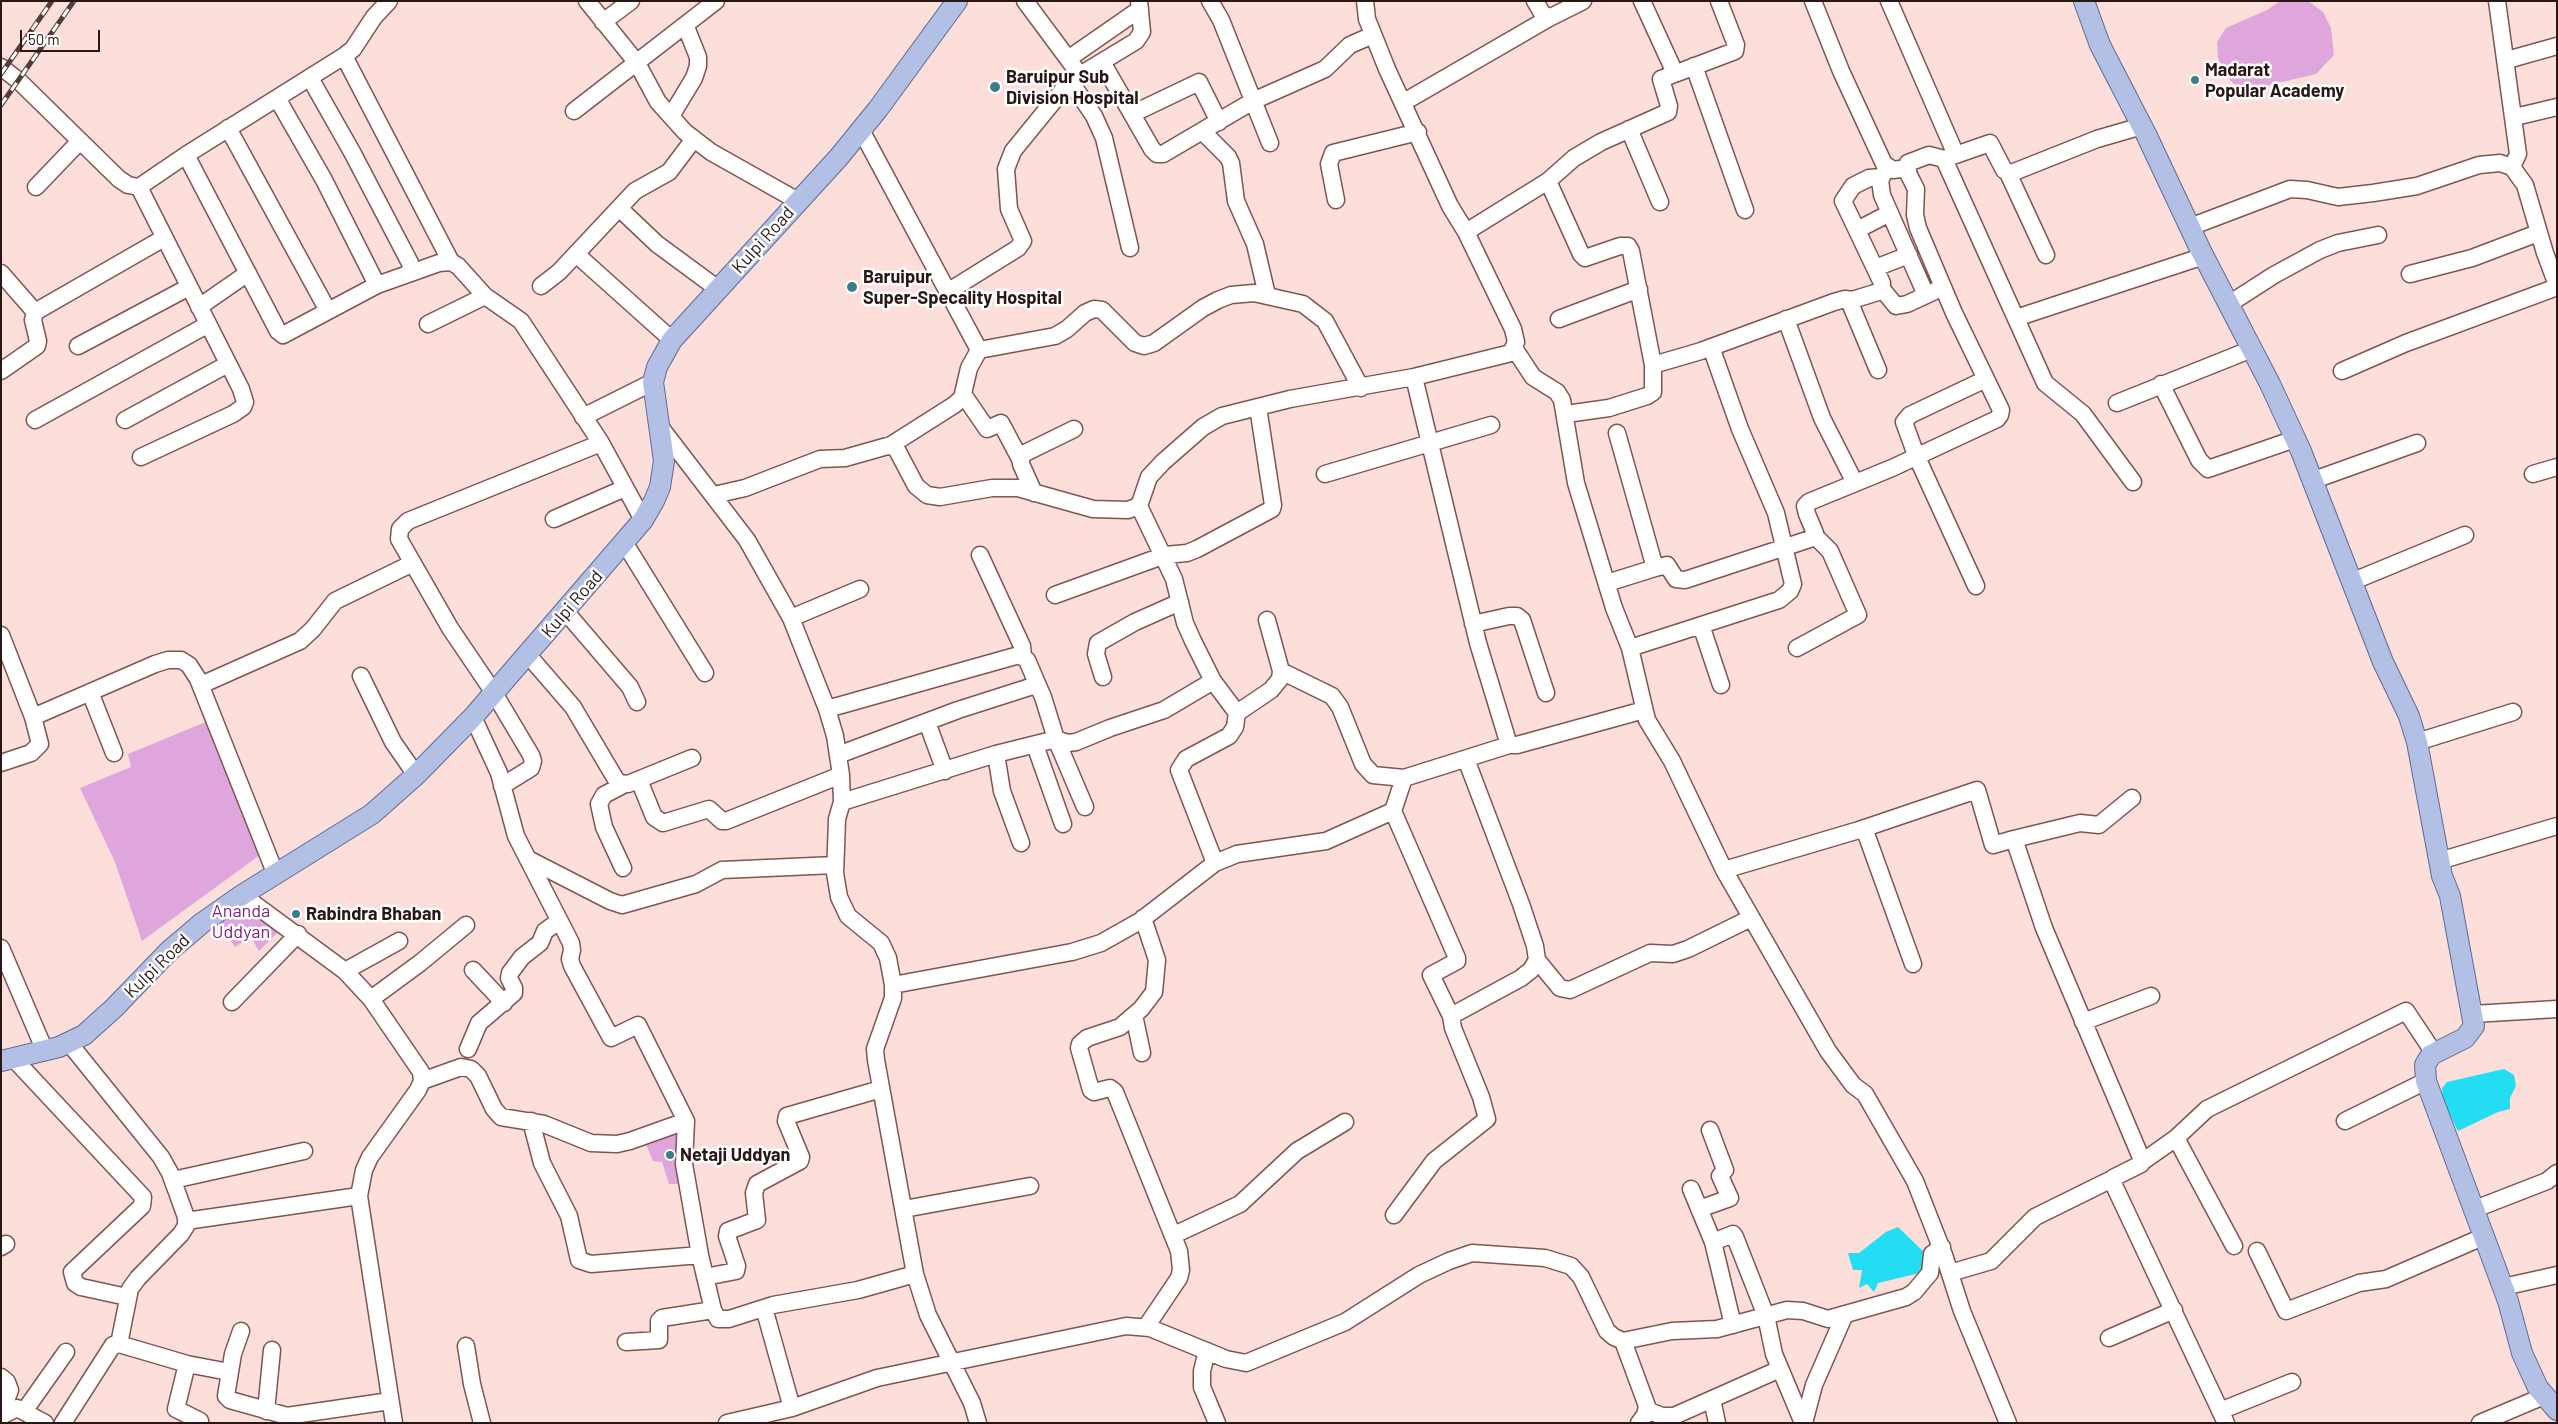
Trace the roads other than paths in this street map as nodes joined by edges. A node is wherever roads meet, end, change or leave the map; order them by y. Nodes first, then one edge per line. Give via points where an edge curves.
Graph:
1 (389, 1) edge
2 (587, 1) edge
3 (631, 1) edge
4 (957, 1) edge
5 (1025, 1) edge
6 (1210, 1) edge
7 (1365, 1) edge
8 (1535, 1) edge
9 (1583, 1) edge
10 (1642, 1) edge
11 (1719, 1) edge
12 (1813, 1) edge
13 (1889, 1) edge
14 (2084, 1) edge
15 (2497, 1) edge
16 (707, 4) edge
17 (1139, 5) edge
18 (1549, 18) junction
19 (603, 22) junction
20 (686, 27) junction
21 (1372, 35) junction
22 (2557, 46) edge
23 (344, 56) junction
24 (1068, 59) junction
25 (2507, 60) junction
26 (1102, 62) junction
27 (637, 63) junction
28 (1694, 66) junction
29 (1, 67) edge
30 (1675, 73) junction
31 (310, 78) junction
32 (1075, 78) junction
33 (277, 98) junction
34 (1253, 101) junction
35 (1404, 102) junction
36 (2557, 107) edge
37 (574, 111) dead end
38 (1132, 114) junction
39 (670, 116) junction
40 (2515, 117) junction
41 (1219, 122) junction
42 (2142, 126) junction
43 (228, 128) junction
44 (1629, 129) junction
45 (861, 130) junction
46 (1203, 132) junction
47 (1418, 132) junction
48 (694, 139) junction
49 (80, 141) junction
50 (1270, 143) dead end
51 (186, 155) junction
52 (1950, 157) junction
53 (2512, 167) junction
54 (1907, 168) junction
55 (1885, 173) junction
56 (2008, 173) junction
57 (1548, 181) junction
58 (36, 187) dead end
59 (139, 187) junction
60 (1336, 200) dead end
61 (798, 201) junction
62 (1660, 202) dead end
63 (619, 208) junction
64 (1745, 210) dead end
65 (1890, 213) junction
66 (2190, 228) junction
67 (1856, 230) junction
68 (1466, 232) junction
69 (2538, 233) junction
70 (2378, 235) dead end
71 (164, 238) junction
72 (1130, 248) dead end
73 (576, 254) junction
74 (1909, 255) junction
75 (2046, 255) dead end
76 (2204, 256) junction
77 (451, 262) junction
78 (1875, 268) junction
79 (1, 272) edge
80 (412, 272) junction
81 (248, 273) junction
82 (2410, 274) dead end
83 (376, 285) junction
84 (541, 286) dead end
85 (2557, 286) edge
86 (189, 287) junction
87 (1882, 288) junction
88 (1944, 288) junction
89 (718, 289) junction
90 (1638, 289) junction
91 (949, 291) junction
92 (1267, 295) junction
93 (1926, 295) junction
94 (485, 296) junction
95 (1852, 300) junction
96 (2229, 304) junction
97 (199, 307) junction
98 (327, 309) junction
99 (35, 312) junction
100 (2016, 318) junction
101 (1559, 319) dead end
102 (1786, 319) junction
103 (428, 324) dead end
104 (207, 325) junction
105 (672, 340) junction
106 (78, 346) dead end
107 (1711, 347) junction
108 (1514, 348) junction
109 (2252, 349) junction
110 (979, 350) junction
111 (228, 364) junction
112 (1653, 365) junction
113 (1878, 370) dead end
114 (2342, 370) dead end
115 (1, 371) edge
116 (1414, 377) junction
117 (1986, 378) junction
118 (653, 382) junction
119 (2161, 384) junction
120 (1361, 388) junction
121 (963, 394) junction
122 (2117, 403) dead end
123 (1258, 407) junction
124 (1566, 414) junction
125 (583, 417) junction
126 (35, 420) dead end
127 (125, 420) dead end
128 (658, 424) junction
129 (1490, 425) dead end
130 (1074, 429) dead end
131 (1617, 433) dead end
132 (2295, 439) junction
133 (601, 443) junction
134 (1430, 443) junction
135 (2417, 443) dead end
136 (891, 445) junction
137 (1916, 455) junction
138 (141, 457) dead end
139 (1020, 459) junction
140 (2557, 467) edge
141 (1325, 474) dead end
142 (2533, 474) dead end
143 (2314, 480) junction
144 (2133, 482) dead end
145 (1855, 483) junction
146 (625, 488) junction
147 (1034, 492) junction
148 (714, 495) junction
149 (1139, 506) junction
150 (554, 518) dead end
151 (643, 520) junction
152 (2465, 535) dead end
153 (1814, 536) junction
154 (624, 542) junction
155 (1785, 548) junction
156 (1165, 555) junction
157 (980, 556) dead end
158 (413, 562) junction
159 (1656, 568) junction
160 (2351, 582) junction
161 (1607, 583) junction
162 (1976, 586) dead end
163 (860, 589) dead end
164 (1055, 595) dead end
165 (1180, 602) junction
166 (565, 611) junction
167 (791, 618) junction
168 (1267, 620) dead end
169 (1473, 624) junction
170 (1701, 625) junction
171 (3, 644) edge
172 (1630, 648) junction
173 (1797, 648) dead end
174 (528, 654) junction
175 (1023, 656) junction
176 (1280, 671) junction
177 (705, 673) dead end
178 (361, 676) dead end
179 (1103, 677) dead end
180 (1213, 681) junction
181 (201, 685) junction
182 (1721, 685) dead end
183 (1039, 688) junction
184 (90, 692) junction
185 (494, 693) junction
186 (1546, 693) dead end
187 (637, 702) dead end
188 (827, 709) junction
189 (1644, 710) junction
190 (1237, 712) junction
191 (2513, 712) dead end
192 (33, 716) junction
193 (473, 717) junction
194 (927, 722) junction
195 (1056, 739) junction
196 (2418, 742) junction
197 (1035, 745) junction
198 (1509, 745) junction
199 (114, 753) dead end
200 (996, 754) junction
201 (838, 755) junction
202 (692, 758) dead end
203 (1466, 759) junction
204 (1, 763) edge
205 (945, 771) junction
206 (416, 775) junction
207 (841, 775) junction
208 (1404, 778) junction
209 (639, 780) junction
210 (623, 785) junction
211 (502, 786) junction
212 (2132, 798) dead end
213 (842, 802) junction
214 (1085, 807) dead end
215 (1393, 811) junction
216 (1063, 824) dead end
217 (2557, 826) edge
218 (1864, 828) junction
219 (2014, 839) junction
220 (1021, 843) dead end
221 (528, 859) junction
222 (2439, 861) junction
223 (1215, 864) junction
224 (835, 865) junction
225 (623, 868) dead end
226 (1724, 870) junction
227 (276, 875) junction
228 (242, 895) junction
229 (1143, 918) junction
230 (1751, 918) junction
231 (559, 921) junction
232 (466, 925) dead end
233 (298, 934) junction
234 (400, 941) dead end
235 (1, 948) edge
236 (1537, 960) junction
237 (1913, 964) dead end
238 (473, 970) dead end
239 (345, 971) junction
240 (893, 985) junction
241 (2151, 996) dead end
242 (371, 999) junction
243 (232, 1002) dead end
244 (504, 1003) junction
245 (2557, 1009) edge
246 (1134, 1014) junction
247 (2473, 1014) junction
248 (1451, 1016) junction
249 (2083, 1022) junction
250 (69, 1043) junction
251 (468, 1049) dead end
252 (45, 1051) junction
253 (1142, 1053) dead end
254 (2434, 1053) junction
255 (7, 1060) edge
256 (422, 1081) junction
257 (2426, 1081) junction
258 (881, 1089) junction
259 (686, 1120) junction
260 (2345, 1120) dead end
261 (531, 1121) junction
262 (1345, 1122) dead end
263 (1710, 1130) dead end
264 (2176, 1138) junction
265 (304, 1151) dead end
266 (2142, 1162) junction
267 (2557, 1173) edge
268 (2112, 1179) junction
269 (173, 1180) junction
270 (1030, 1186) dead end
271 (1691, 1190) dead end
272 (359, 1196) junction
273 (2475, 1208) junction
274 (904, 1209) junction
275 (1699, 1209) junction
276 (1394, 1215) dead end
277 (186, 1221) junction
278 (1174, 1234) junction
279 (2485, 1236) junction
280 (1713, 1242) junction
281 (2234, 1246) dead end
282 (1942, 1247) junction
283 (2257, 1251) dead end
284 (700, 1255) junction
285 (1950, 1273) junction
286 (915, 1274) junction
287 (2557, 1275) edge
288 (705, 1278) junction
289 (2503, 1287) junction
290 (127, 1297) junction
291 (764, 1308) junction
292 (713, 1310) junction
293 (2174, 1310) junction
294 (1845, 1314) junction
295 (1766, 1316) junction
296 (1733, 1325) junction
297 (1146, 1327) junction
298 (241, 1331) dead end
299 (2110, 1338) dead end
300 (1624, 1341) junction
301 (626, 1342) dead end
302 (119, 1344) junction
303 (466, 1346) dead end
304 (272, 1350) dead end
305 (66, 1352) dead end
306 (1207, 1352) junction
307 (951, 1362) junction
308 (187, 1364) junction
309 (1780, 1369) junction
310 (229, 1372) junction
311 (1, 1377) edge
312 (2292, 1382) dead end
313 (1712, 1399) junction
314 (390, 1401) junction
315 (2550, 1403) edge
316 (792, 1408) junction
317 (25, 1410) junction
318 (266, 1411) junction
319 (1, 1414) edge
320 (1643, 1416) edge
321 (2223, 1417) edge
322 (286, 1420) edge
323 (204, 1422) edge
324 (45, 1423) edge
325 (63, 1423) edge
326 (394, 1423) edge
327 (482, 1423) edge
328 (727, 1423) edge
329 (978, 1423) edge
330 (1217, 1423) edge
331 (1717, 1423) edge
332 (1804, 1423) edge
333 (2008, 1423) edge
334 (2480, 1423) edge

1 - 23 street
2 - 19 street
3 - 19 street
4 - 45 main road, Kulpi Road
5 - 24 street
6 - 34 street via 1221,20
7 - 21 street
8 - 18 street
9 - 18 street
10 - 30 street
11 - 28 street via 1736,45 1735,51
12 - 55 street
13 - 52 street
14 - 42 main road via 2100,45
15 - 25 street
16 - 20 street
17 - 24 street
17 - 26 street via 1142,32 1136,41
18 - 35 street
19 - 27 street
20 - 27 street
20 - 39 street via 698,57 698,66
21 - 34 street via 1350,46 1325,69
21 - 35 street
22 - 25 street
23 - 31 street
23 - 77 street
24 - 32 street
25 - 40 street
26 - 32 street
26 - 38 street
27 - 37 street
27 - 39 street via 658,102
28 - 30 street
28 - 64 street
29 - 49 street
30 - 44 street via 1661,79 1670,106 1668,112
31 - 33 street
31 - 80 street via 410,262
32 - 72 street via 1104,138
32 - 91 street via 1013,151 1006,169 1010,209 1023,241 1018,248
33 - 43 street
33 - 83 street via 324,180
34 - 41 street
34 - 50 street
35 - 47 street
36 - 40 street
38 - 41 street via 1199,82
38 - 46 street via 1157,154 1170,152
39 - 48 street
40 - 53 street via 2518,154
41 - 46 street
42 - 56 street via 2097,139
42 - 66 main road
43 - 51 street
43 - 98 street
44 - 57 street via 1574,158
44 - 62 street
45 - 61 main road, Kulpi Road
45 - 91 street
46 - 92 street via 1231,162 1236,201 1255,244
47 - 60 street via 1333,153 1329,164
47 - 68 street via 1450,206
48 - 61 street
48 - 63 street via 669,172 635,191
49 - 58 street
49 - 59 street via 119,179
51 - 59 street
51 - 81 street
52 - 54 street via 1929,155 1908,163
52 - 56 street via 1990,143
52 - 100 street
53 - 66 street via 2488,163 2417,186 2338,197 2290,189
53 - 69 street via 2525,185
54 - 55 street
54 - 88 street via 1916,189 1918,228
55 - 65 street via 1880,188
55 - 67 street via 1853,186 1843,201
56 - 75 street
57 - 68 street
57 - 90 street via 1581,254 1585,258 1628,246
59 - 71 street
61 - 89 main road, Kulpi Road
63 - 73 street
63 - 89 street via 657,244
65 - 67 street
65 - 74 street
66 - 76 main road
67 - 78 street
68 - 108 street via 1513,329
69 - 82 street via 2472,258
69 - 85 street
70 - 96 street via 2320,250
71 - 86 street
71 - 99 street
73 - 84 street
73 - 105 street
74 - 78 street
74 - 93 street
76 - 96 main road
76 - 100 street
77 - 80 street
77 - 94 street
78 - 87 street
79 - 99 street
80 - 83 street
81 - 97 street
81 - 98 street via 283,335
83 - 98 street
85 - 114 street
86 - 97 street
86 - 106 street
87 - 93 street via 1896,306
87 - 95 street
88 - 93 street
88 - 117 street
89 - 105 main road, Kulpi Road
90 - 101 street
90 - 112 street
91 - 110 street
92 - 110 street via 1254,292 1218,300 1154,343 1144,346 1135,343 1107,314 1094,309 1055,336
92 - 120 street via 1303,304 1325,322
94 - 103 street
94 - 125 street via 521,321
95 - 102 street via 1834,302
95 - 113 street via 1851,308
96 - 109 main road
97 - 104 street
99 - 115 street via 32,320 37,346
100 - 144 street via 2046,383 2083,414
102 - 107 street
102 - 145 street via 1822,418
104 - 111 street
104 - 126 street
105 - 118 main road, Kulpi Road via 657,367
107 - 112 street
107 - 155 street via 1740,429 1776,513
108 - 116 street via 1507,355
108 - 124 street via 1533,377 1557,392
109 - 119 street
109 - 132 main road
110 - 121 street via 969,368
111 - 127 street
111 - 138 street via 245,396 243,407
112 - 124 street via 1653,392 1647,396 1609,408
116 - 120 street
116 - 134 street
117 - 137 street via 1906,418 1904,426
117 - 137 street via 2001,410 1997,420
118 - 125 street
118 - 128 main road, Kulpi Road
119 - 122 street
119 - 132 street via 2199,460 2208,470
120 - 123 street
121 - 136 street via 954,405
121 - 139 street via 987,429 1001,423
123 - 149 street via 1222,416 1182,444 1149,477
123 - 156 street via 1272,509 1197,549
124 - 161 street via 1576,483
125 - 133 street
128 - 148 street
128 - 151 main road, Kulpi Road via 663,475
129 - 134 street
130 - 139 street via 1024,453
131 - 159 street
132 - 143 main road
133 - 146 street
133 - 158 street via 408,521 400,529 399,539
134 - 141 street
134 - 169 street
135 - 143 street
136 - 147 street via 897,450 916,486 927,495 940,497 992,488
136 - 148 street via 845,458 820,459 745,488
137 - 145 street
137 - 162 street
139 - 147 street
140 - 142 street
143 - 160 main road
145 - 153 street via 1805,506
146 - 150 street
146 - 151 street
147 - 149 street via 1093,509 1128,510
148 - 167 street via 747,540
149 - 156 street
151 - 154 main road, Kulpi Road
152 - 160 street
153 - 155 street
153 - 173 street via 1830,551 1858,615
154 - 166 main road, Kulpi Road
154 - 177 street
155 - 159 street via 1685,580 1676,579 1667,565
155 - 170 street via 1793,584 1790,591 1779,600
156 - 164 street
156 - 165 street
157 - 175 street via 1022,646
158 - 181 street via 334,601 300,641
158 - 185 street via 450,628
159 - 161 street
160 - 196 main road
161 - 172 street
163 - 167 street
165 - 179 street via 1098,643 1096,654
165 - 180 street via 1189,632
166 - 174 main road, Kulpi Road
166 - 187 street via 630,687
167 - 188 street
168 - 176 street
169 - 186 street via 1518,616
169 - 198 street
170 - 172 street
170 - 182 street
171 - 192 street
172 - 189 street
174 - 185 main road, Kulpi Road
174 - 210 street via 573,707 615,780
175 - 183 street
175 - 188 street via 1011,656
176 - 190 street via 1278,684
176 - 208 street via 1332,696 1340,707 1367,771 1373,775
178 - 206 street via 394,742
180 - 190 street
180 - 195 street via 1148,717 1076,742
181 - 184 street via 189,665 181,660 168,660
181 - 227 street
183 - 194 street via 1025,687
183 - 195 street
184 - 192 street
184 - 199 street
185 - 193 main road, Kulpi Road
185 - 211 street via 534,761 531,768
188 - 201 street
189 - 198 street
189 - 226 street
190 - 223 street via 1235,727 1229,736 1186,759 1179,770
191 - 196 street
192 - 204 street via 40,744 31,753
193 - 206 main road, Kulpi Road
193 - 211 street
194 - 201 street
194 - 205 street
195 - 197 street
195 - 214 street
196 - 222 main road
197 - 200 street
197 - 216 street
198 - 203 street
200 - 205 street
200 - 220 street via 1002,791
201 - 207 street
202 - 209 street
203 - 208 street
203 - 236 street via 1521,904
205 - 213 street
206 - 227 main road, Kulpi Road via 372,814
207 - 209 street via 726,821 709,809 663,823 654,817
207 - 213 street
208 - 215 street
209 - 210 street
210 - 225 street via 604,795 599,804 604,827
211 - 221 street via 511,822
212 - 219 street via 2100,825 2080,823
213 - 224 street via 837,819
215 - 223 street via 1326,841 1237,854
215 - 248 street via 1457,958 1457,961 1431,975
217 - 222 street
218 - 219 street via 1977,790 1993,845
218 - 226 street
218 - 237 street
219 - 249 street via 2044,928
221 - 224 street via 622,905 696,884 722,870
221 - 231 street
222 - 247 main road via 2450,896
223 - 229 street
224 - 240 street via 842,908 881,943 888,958
226 - 230 street
227 - 228 main road, Kulpi Road
228 - 233 street
228 - 250 main road, Kulpi Road via 168,951 98,1024
229 - 240 street via 1115,937 1072,952
229 - 246 street via 1157,960 1154,992
230 - 236 street via 1688,949 1673,954 1650,953 1570,990 1560,988
230 - 282 street via 1831,1056 1865,1094 1895,1143 1915,1181
231 - 244 street via 545,931 540,943 522,957 510,973 514,993
231 - 259 street via 571,943 572,966 611,1038 638,1026
232 - 242 street
233 - 239 street
233 - 243 street
234 - 239 street
235 - 252 street
236 - 248 street via 1521,978
238 - 244 street
239 - 242 street
240 - 258 street via 893,998 875,1049
241 - 249 street
242 - 256 street via 416,1063
244 - 251 street via 479,1023
245 - 247 street
246 - 253 street
246 - 278 street via 1120,1027 1084,1040 1079,1048 1091,1090 1110,1088 1115,1092
247 - 254 main road via 2472,1031 2456,1044
248 - 276 street via 1487,1119 1434,1160
249 - 266 street
250 - 252 main road, Kulpi Road
250 - 269 street via 161,1157
252 - 255 main road, Kulpi Road
254 - 257 main road via 2425,1065
254 - 264 street via 2406,1011 2207,1109
255 - 290 street via 143,1198 142,1206 72,1272 75,1283 81,1287
256 - 261 street via 461,1067 471,1069 478,1076 497,1114 505,1119
256 - 272 street via 410,1104 370,1157
257 - 260 street
257 - 273 main road
258 - 274 street
258 - 288 street via 787,1116 800,1161 758,1184 754,1193 757,1220 728,1231 736,1271
259 - 261 street via 617,1144 591,1143
259 - 284 street via 684,1164
261 - 284 street via 542,1163 569,1216 579,1260 591,1264
262 - 278 street via 1297,1151 1240,1204
263 - 275 street via 1725,1168 1720,1175 1730,1198
264 - 266 street
264 - 281 street
265 - 269 street
266 - 268 street
267 - 273 street via 2547,1181
268 - 285 street via 2035,1217 1991,1261
268 - 293 street
269 - 277 street
270 - 274 street
271 - 275 street
272 - 277 street
272 - 314 street
273 - 279 main road
274 - 286 street
275 - 280 street
277 - 290 street via 181,1234 138,1278
278 - 297 street via 1181,1261 1180,1278
279 - 283 street via 2386,1279 2359,1283 2286,1311
279 - 289 main road
280 - 295 street via 1734,1235
280 - 296 street
282 - 285 street
282 - 294 street via 1932,1254 1930,1273 1910,1295
284 - 288 street
285 - 333 street via 1962,1311
286 - 291 street via 858,1290
286 - 307 street via 928,1315
287 - 289 street
288 - 292 street
289 - 315 main road via 2529,1371
290 - 302 street
291 - 292 street via 721,1320
291 - 316 street
292 - 301 street via 662,1318 659,1321 659,1340
293 - 299 street
293 - 321 street
294 - 295 street via 1825,1318 1790,1310
294 - 332 street via 1814,1385
295 - 296 street
295 - 309 street via 1768,1335
296 - 300 street via 1710,1330 1672,1331
297 - 306 street
297 - 307 street via 1126,1326
298 - 310 street
300 - 306 street via 1607,1331 1581,1277 1571,1266 1545,1258 1478,1252 1457,1257 1435,1268 1345,1322 1252,1362 1240,1363
300 - 320 street via 1646,1400
302 - 308 street
302 - 325 street via 110,1348
303 - 327 street
304 - 318 street
305 - 317 street
306 - 330 street via 1202,1387
307 - 316 street via 854,1385
307 - 329 street via 972,1402
308 - 310 street
308 - 323 street via 176,1409
309 - 313 street
309 - 332 street
310 - 318 street via 227,1398
311 - 319 street via 10,1387
312 - 321 street
313 - 320 street via 1670,1416
313 - 331 street
314 - 322 street
314 - 326 street
315 - 334 street
316 - 328 street
317 - 319 street via 17,1408
317 - 324 street
318 - 322 street

